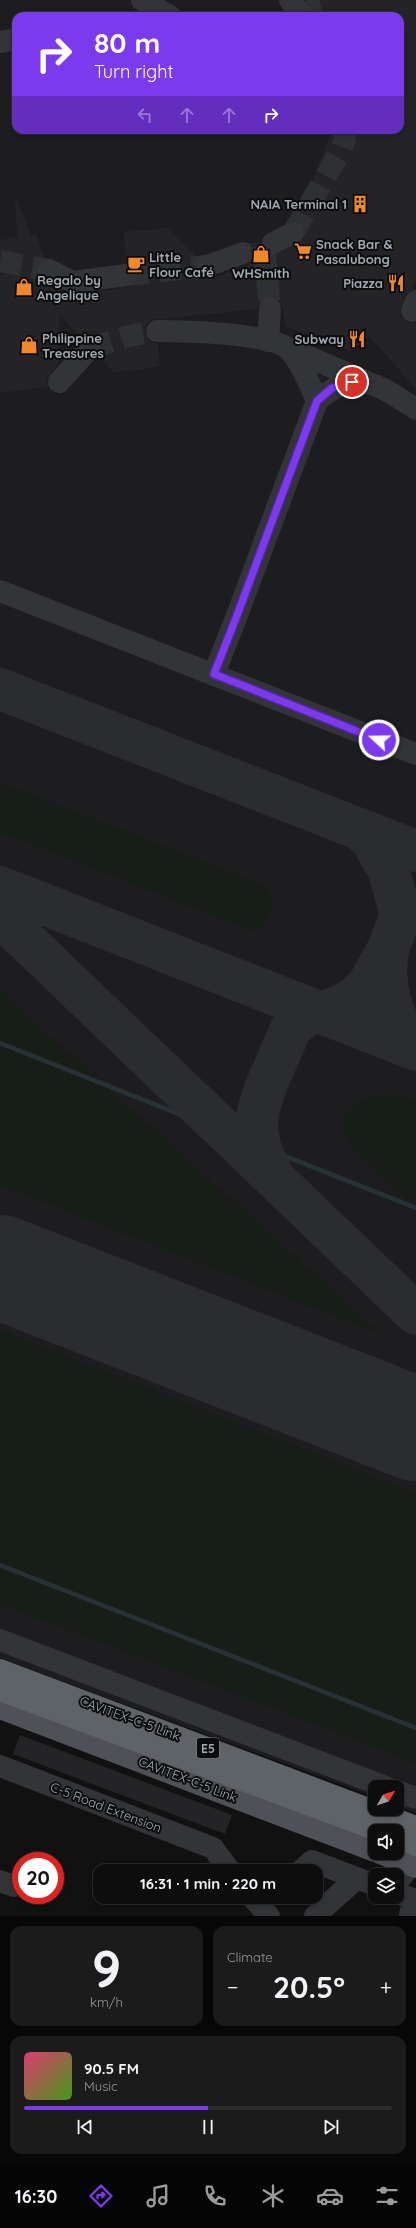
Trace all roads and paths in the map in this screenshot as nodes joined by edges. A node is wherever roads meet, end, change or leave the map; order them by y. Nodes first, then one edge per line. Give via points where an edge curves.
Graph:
1 (142, 0) edge
2 (290, 0) edge
3 (163, 12) edge
4 (298, 12) edge
5 (12, 40) edge
6 (0, 42) edge
7 (293, 233) tunnel mouth
8 (273, 243) dead end
9 (244, 253) dead end
10 (207, 266) tunnel mouth
11 (49, 270) tunnel mouth
12 (126, 275) tunnel mouth
13 (270, 308) tunnel mouth
14 (157, 331) tunnel mouth
15 (278, 345) junction
16 (90, 348) tunnel mouth
17 (366, 381) junction
18 (59, 382) dead end
19 (317, 401) junction
20 (416, 409) edge
21 (0, 591) edge
22 (214, 674) junction
23 (416, 754) edge
24 (0, 1640) edge
25 (0, 1670) edge
26 (0, 1690) edge
27 (0, 1708) edge
28 (0, 1766) edge
29 (368, 1780) edge
30 (404, 1794) edge
31 (416, 1798) edge
32 (368, 1827) edge
33 (416, 1827) edge
34 (404, 1846) edge
35 (368, 1848) edge
36 (404, 1857) edge
37 (414, 1859) edge
38 (225, 1864) edge
39 (323, 1870) edge
40 (404, 1873) edge
41 (0, 1881) edge
42 (366, 1881) edge
43 (12, 1885) edge
44 (258, 1904) edge
45 (269, 1916) edge
46 (315, 1916) edge

1 - 3 street
2 - 4 street
5 - 6 street
7 - 8 street
9 - 10 street
11 - 12 street via 73,282
13 - 15 street
14 - 15 street via 196,331
15 - 17 street
15 - 19 street via 308,380
16 - 18 street
17 - 19 street via 341,384
17 - 20 street
19 - 22 street
21 - 22 street
22 - 23 street
24 - 29 street
25 - 33 highway, CAVITEX–C-5 Link / E5
26 - 32 highway, CAVITEX–C-5 Link / E5
27 - 35 main road, CAVITEX-C-5 Link
28 - 38 street, C-5 Road Extension via 213,1848
30 - 31 street
34 - 37 highway
36 - 37 main road
37 - 40 street
39 - 42 street
41 - 43 street
42 - 46 street
44 - 45 street

